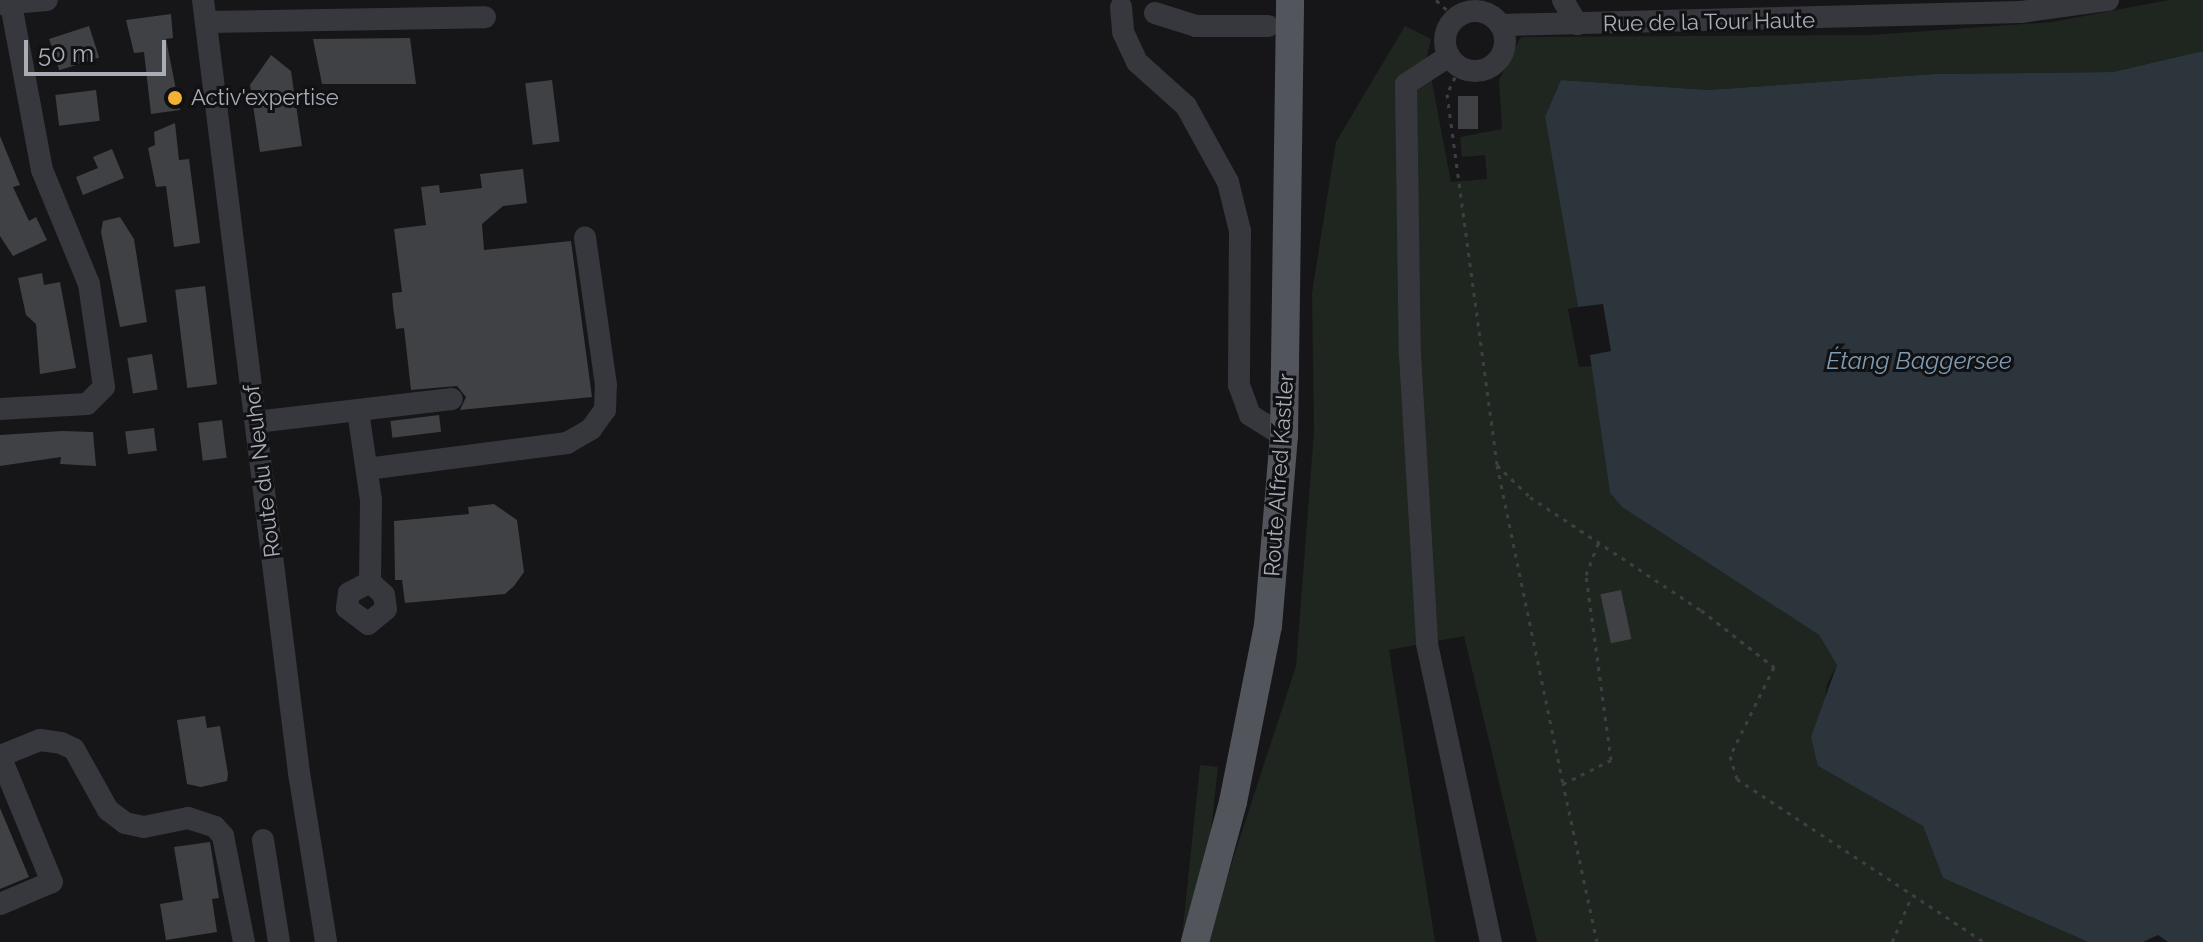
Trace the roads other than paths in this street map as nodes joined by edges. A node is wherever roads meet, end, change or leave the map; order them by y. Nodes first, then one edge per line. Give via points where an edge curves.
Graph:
1 (47, 0) edge
2 (1290, 0) edge
3 (1563, 0) edge
4 (2108, 0) edge
5 (1120, 3) edge
6 (6, 5) edge
7 (1157, 7) edge
8 (205, 11) edge
9 (474, 11) edge
10 (1577, 24) junction
11 (1501, 25) junction
12 (1268, 26) dead end
13 (1454, 62) junction
14 (585, 237) dead end
15 (452, 399) dead end
16 (0, 409) edge
17 (358, 411) junction
18 (256, 422) junction
19 (1284, 436) junction
20 (367, 469) junction
21 (370, 582) dead end
22 (0, 756) edge
23 (263, 840) dead end
24 (0, 904) edge
25 (244, 942) edge
26 (279, 942) edge
27 (326, 942) edge
28 (1195, 942) edge
29 (1491, 942) edge

1 - 6 street
2 - 19 main road, Route Alfred Kastler
3 - 10 street
4 - 10 street, Rue de la Tour Haute via 2021,12
5 - 7 street via 1139,21
5 - 19 street via 1123,32 1137,62 1186,106 1228,182 1240,231 1239,385 1250,415
6 - 16 street via 42,170 89,284 104,387 87,404
7 - 12 street via 1196,26
8 - 9 street
8 - 18 street, Route du Neuhof
10 - 11 street, Rue de la Tour Haute
11 - 13 street via 1505,44 1497,62 1479,71
11 - 13 street, Rue de la Tour Haute via 1485,12 1456,18 1445,35
13 - 29 street via 1406,84 1410,355 1427,644
14 - 20 street via 606,385 605,410 591,429 567,443
15 - 17 street
17 - 18 street
17 - 20 street
18 - 27 street, Route du Neuhof
19 - 28 main road, Route Alfred Kastler via 1268,626 1233,802
20 - 21 street
22 - 24 street via 52,882
22 - 25 street via 40,740 61,743 74,749 108,810 125,823 144,827 188,818 215,827 223,836
23 - 26 street

